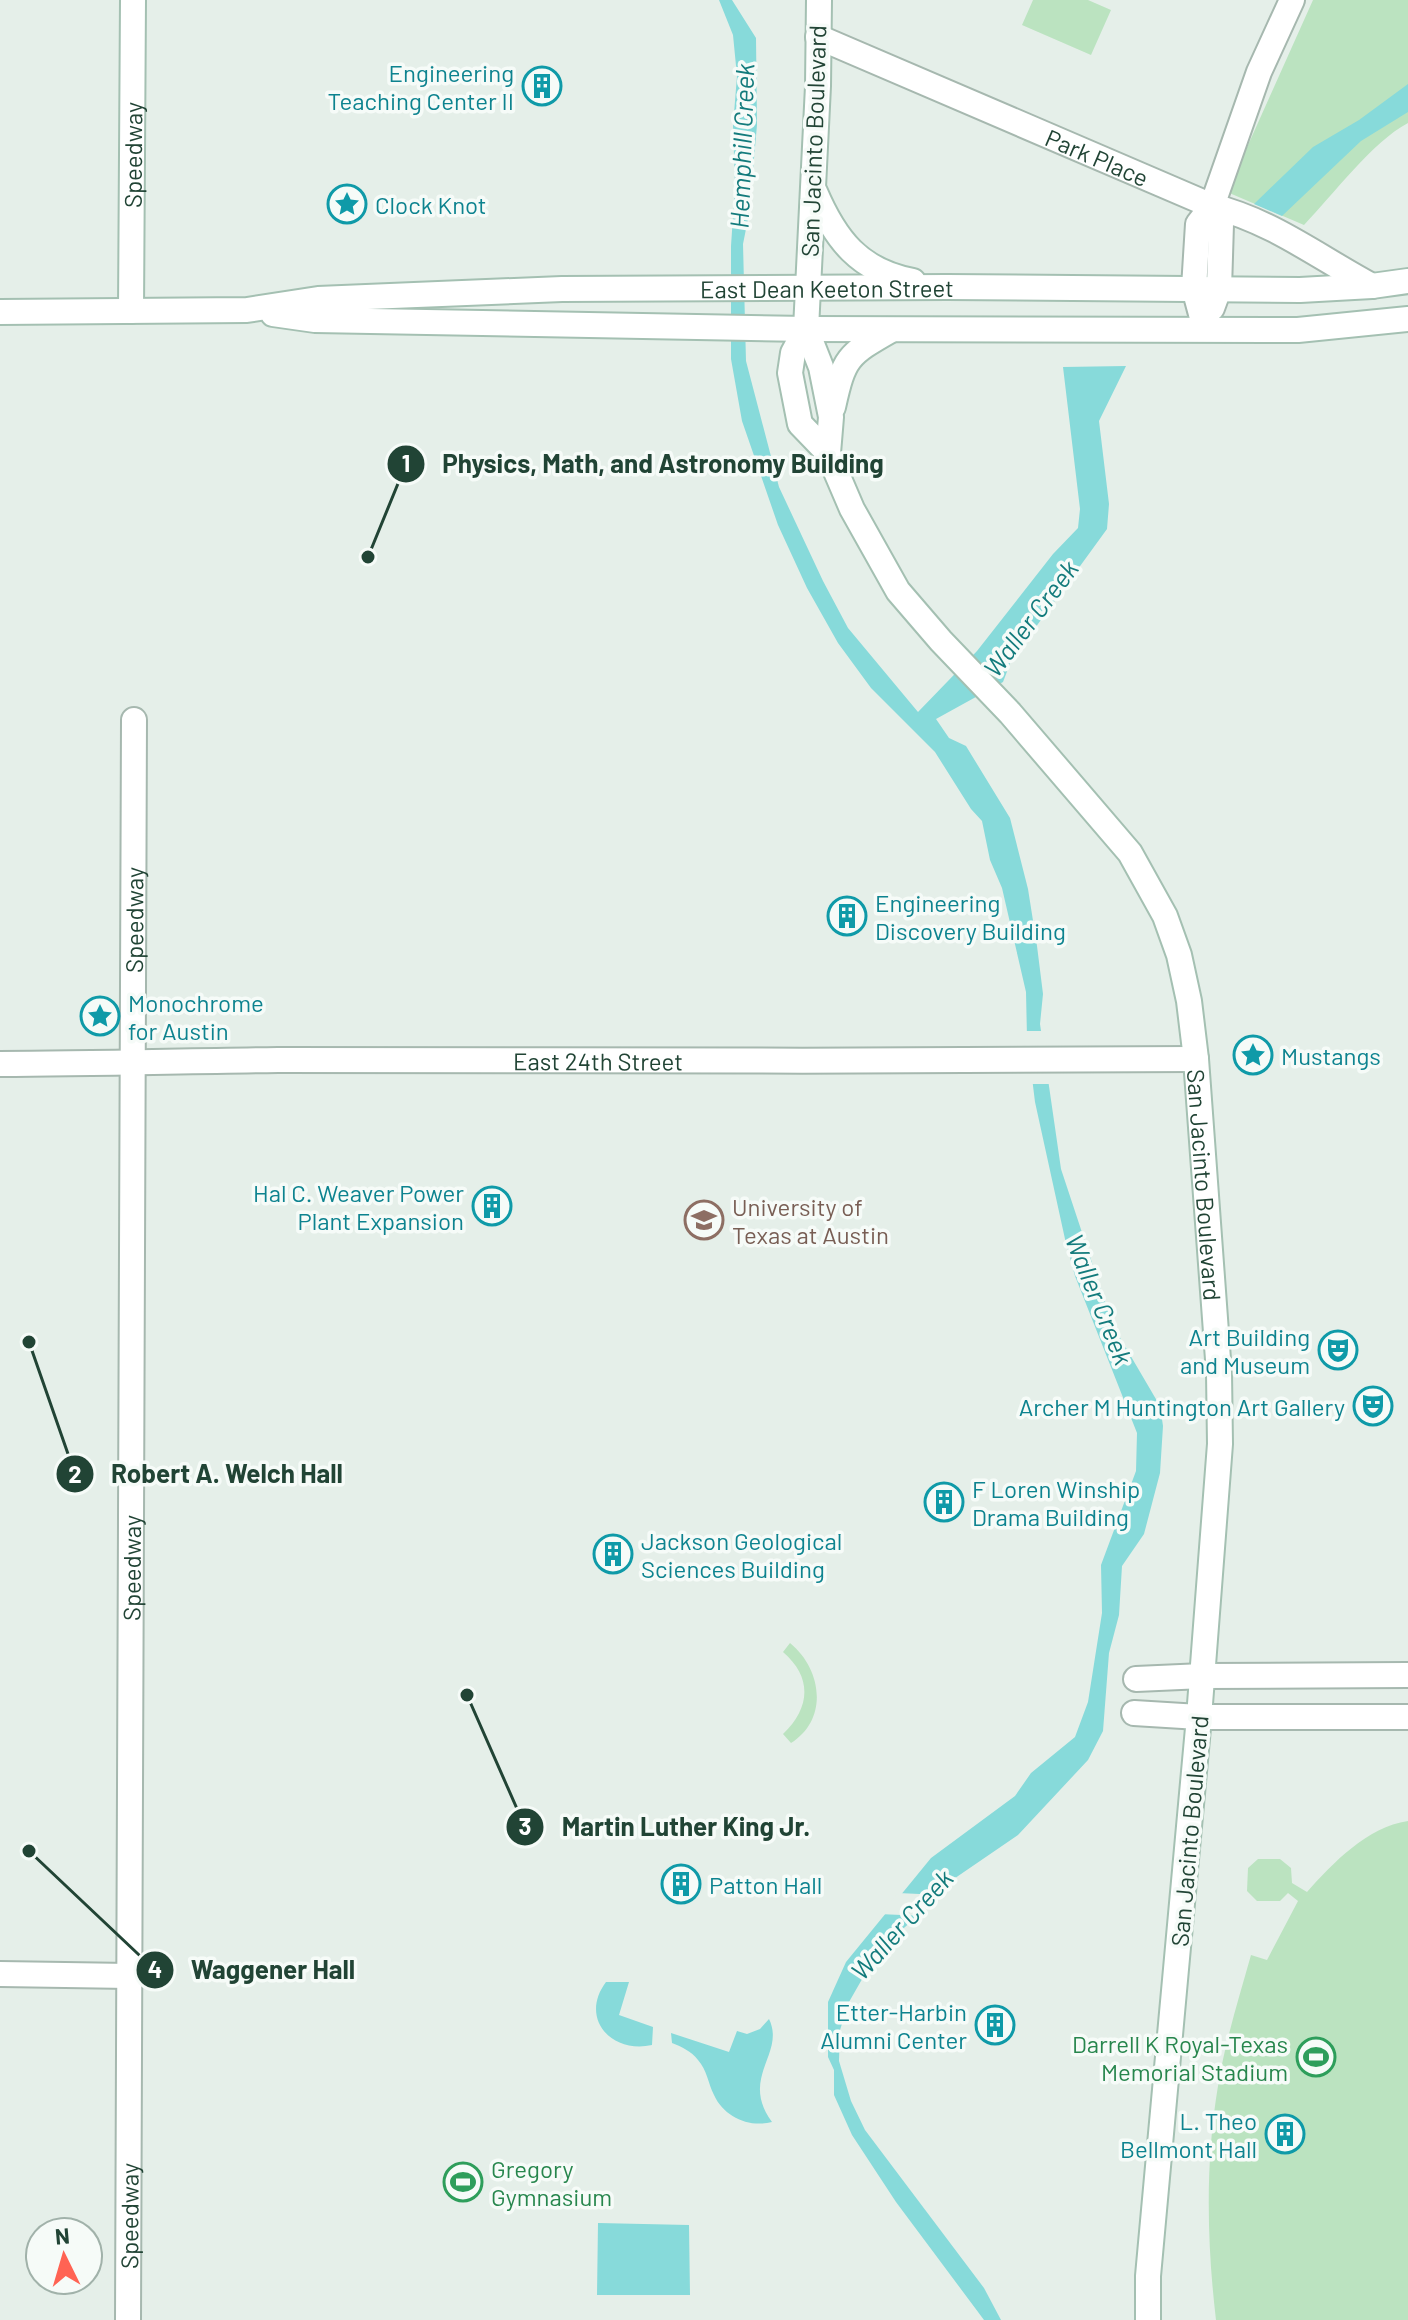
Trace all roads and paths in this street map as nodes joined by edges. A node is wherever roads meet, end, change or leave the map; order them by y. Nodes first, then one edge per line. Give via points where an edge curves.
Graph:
1 (133, 0) edge
2 (819, 0) edge
3 (1292, 0) edge
4 (818, 37) junction
5 (813, 186) junction
6 (1212, 206) junction
7 (1408, 281) edge
8 (1372, 286) junction
9 (947, 287) junction
10 (807, 288) junction
11 (1194, 288) junction
12 (1219, 289) junction
13 (247, 310) junction
14 (131, 311) junction
15 (0, 312) edge
16 (1408, 319) edge
17 (806, 329) junction
18 (891, 329) junction
19 (1205, 329) junction
20 (831, 417) junction
21 (828, 453) junction
22 (134, 720) dead end
23 (1196, 1059) junction
24 (0, 1064) edge
25 (133, 1065) junction
26 (1408, 1675) edge
27 (1203, 1676) junction
28 (1136, 1679) dead end
29 (1134, 1713) dead end
30 (1199, 1717) junction
31 (1408, 1717) edge
32 (0, 1974) edge
33 (130, 1976) junction
34 (128, 2320) edge
35 (1148, 2320) edge

1 - 14 street, Speedway
2 - 4 street, San Jacinto Boulevard
3 - 6 street via 1259,72
4 - 5 street, San Jacinto Boulevard
4 - 6 street, Park Place
5 - 9 street via 828,223 847,249 905,280
5 - 10 street, San Jacinto Boulevard
6 - 8 street, Park Place via 1299,241
6 - 11 street via 1198,224
6 - 12 street via 1221,224
7 - 8 street, East Dean Keeton Street
8 - 12 street, East Dean Keeton Street
9 - 10 street, East Dean Keeton Street
9 - 11 street, East Dean Keeton Street
10 - 13 street, East Dean Keeton Street via 562,289 318,299
10 - 17 street, San Jacinto Boulevard
11 - 12 street, East Dean Keeton Street
11 - 19 street
12 - 19 street
13 - 14 street, East Dean Keeton Street
13 - 17 street, East Dean Keeton Street via 315,320
14 - 15 street, East Dean Keeton Street
16 - 19 street, East Dean Keeton Street via 1298,330
17 - 18 street, East Dean Keeton Street
17 - 20 street, San Jacinto Boulevard via 821,367
17 - 21 street, San Jacinto Boulevard via 793,353 794,400 800,424
18 - 19 street, East Dean Keeton Street
18 - 20 street via 844,364
20 - 21 street, San Jacinto Boulevard
21 - 23 street, San Jacinto Boulevard via 898,591 1111,829 1149,883 1179,955
22 - 25 street, Speedway
23 - 25 street, East 24th Street
23 - 27 street, San Jacinto Boulevard via 1220,1387
24 - 25 street, East 24th Street
25 - 33 street, Speedway
26 - 27 street
27 - 28 street
27 - 30 street, San Jacinto Boulevard
29 - 30 street
30 - 31 street
30 - 35 street, San Jacinto Boulevard
32 - 33 street
33 - 34 street, Speedway

